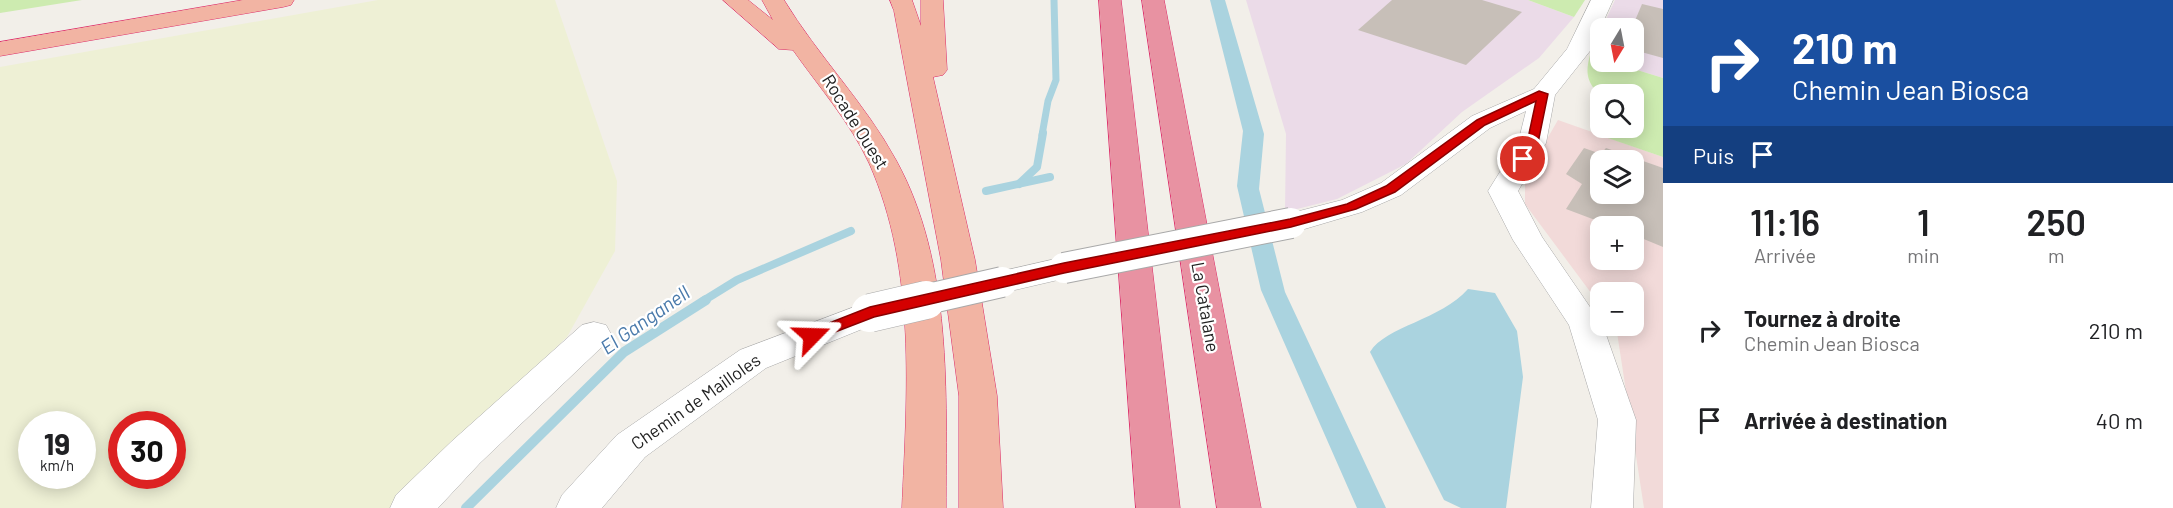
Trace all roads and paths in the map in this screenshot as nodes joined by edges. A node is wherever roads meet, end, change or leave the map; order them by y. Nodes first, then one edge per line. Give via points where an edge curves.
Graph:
1 (213, 0) edge
2 (283, 0) edge
3 (734, 0) edge
4 (773, 0) edge
5 (901, 0) edge
6 (932, 0) edge
7 (1110, 0) edge
8 (1153, 0) edge
9 (1602, 0) edge
10 (0, 35) edge
11 (0, 49) edge
12 (829, 78) junction
13 (1543, 94) junction
14 (938, 158) junction
15 (594, 334) dead end
16 (411, 508) edge
17 (577, 508) edge
18 (924, 508) edge
19 (981, 508) edge
20 (1158, 508) edge
21 (1239, 508) edge
22 (1612, 508) edge

1 - 10 highway
2 - 11 highway
3 - 12 highway
4 - 12 highway, Rocade Ouest
5 - 14 highway
6 - 14 highway
7 - 20 highway
8 - 21 highway, La Catalane
9 - 13 street, Chemin de Mailloles via 1578,51
12 - 18 highway, Rocade Ouest via 883,162 900,201 914,261 926,392
13 - 17 street, Chemin de Mailloles, bridge via 1481,122 1391,189 1352,206 1291,223 1064,268 870,313 753,359 631,446
13 - 22 street via 1533,143 1503,191 1528,240 1585,322 1617,420
14 - 19 highway via 978,396
15 - 16 street

